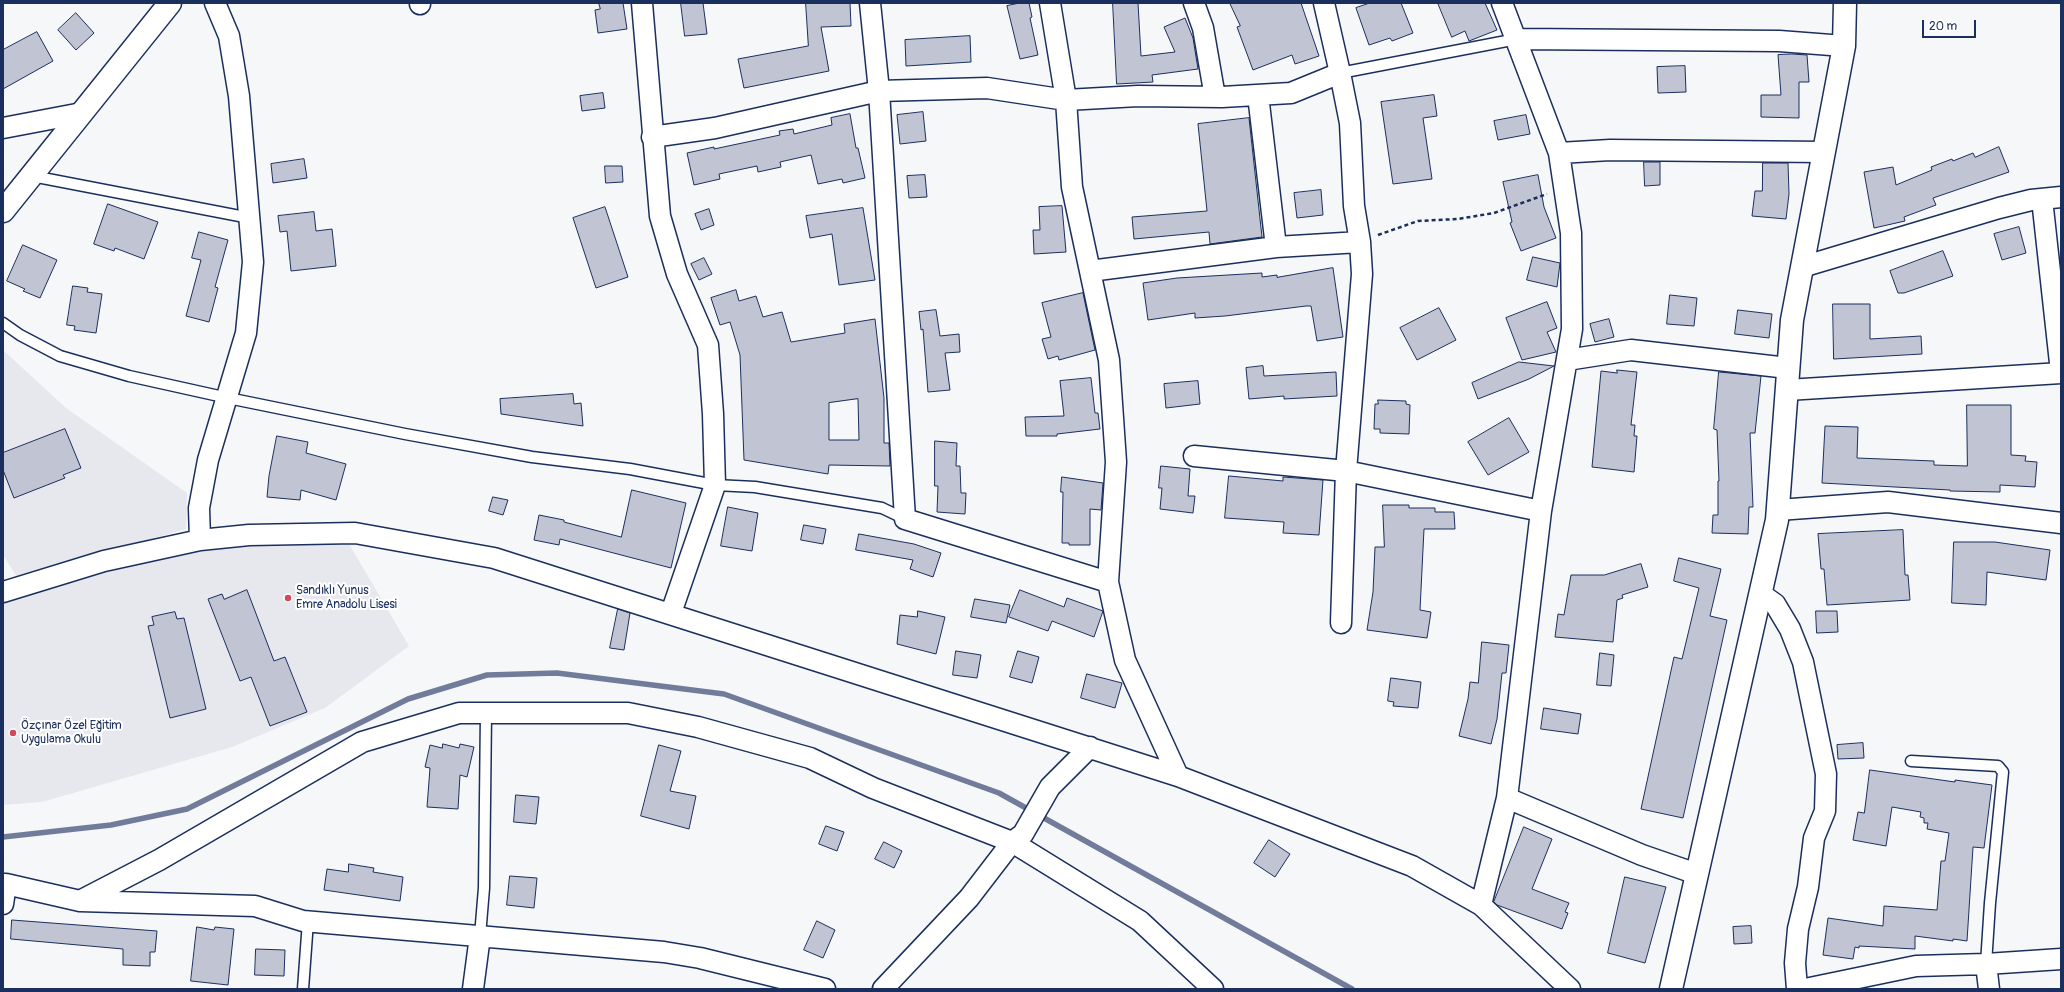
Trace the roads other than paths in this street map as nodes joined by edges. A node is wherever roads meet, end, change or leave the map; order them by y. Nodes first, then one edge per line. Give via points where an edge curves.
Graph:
1 (170, 3) edge
2 (215, 3) edge
3 (642, 3) edge
4 (870, 3) edge
5 (1050, 3) edge
6 (1194, 3) edge
7 (1324, 3) edge
8 (1502, 3) edge
9 (1845, 3) edge
10 (1516, 39) junction
11 (1844, 46) junction
12 (1340, 73) junction
13 (879, 91) junction
14 (1258, 95) junction
15 (1215, 97) junction
16 (1066, 100) junction
17 (82, 113) junction
18 (3, 128) edge
19 (652, 137) junction
20 (1824, 152) junction
21 (1559, 153) junction
22 (32, 176) junction
23 (2051, 198) edge
24 (3, 211) edge
25 (250, 218) junction
26 (1360, 242) junction
27 (1276, 247) junction
28 (1802, 267) junction
29 (1090, 271) junction
30 (3, 322) edge
31 (1567, 360) junction
32 (2061, 372) edge
33 (1788, 379) junction
34 (228, 398) junction
35 (1194, 456) dead end
36 (1346, 471) junction
37 (715, 485) junction
38 (1778, 510) junction
39 (1541, 511) junction
40 (905, 519) junction
41 (2061, 523) edge
42 (200, 540) junction
43 (1108, 582) junction
44 (3, 592) edge
45 (1761, 594) junction
46 (671, 613) junction
47 (1341, 623) dead end
48 (486, 713) junction
49 (1090, 748) junction
50 (1911, 761) dead end
51 (1178, 776) junction
52 (1507, 798) junction
53 (1017, 838) junction
54 (1697, 874) junction
55 (4, 884) edge
56 (80, 901) junction
57 (3, 904) edge
58 (1481, 905) junction
59 (308, 921) junction
60 (480, 936) junction
61 (2061, 959) edge
62 (1986, 964) junction
63 (303, 989) edge
64 (473, 989) edge
65 (825, 989) edge
66 (883, 989) edge
67 (1213, 989) edge
68 (1570, 989) edge
69 (1671, 989) edge
70 (1797, 989) edge
71 (1805, 989) edge
72 (1988, 989) edge

1 - 17 street
2 - 25 street via 229,36 239,96
3 - 19 street
4 - 13 street
5 - 16 street
6 - 15 street via 1203,28
7 - 12 street
8 - 10 street
9 - 11 street
10 - 11 street via 1779,41
10 - 12 lane
10 - 21 street
11 - 20 street
12 - 14 street via 1291,93
12 - 26 street via 1350,123 1354,206
13 - 16 street via 987,88
13 - 19 street via 715,128
13 - 40 street
14 - 15 street
14 - 27 street
15 - 16 street via 1138,96
16 - 29 street via 1072,187
17 - 18 street
17 - 22 street
19 - 37 street via 660,216 677,274 708,345
20 - 21 street via 1610,150
20 - 28 street
21 - 31 street via 1571,233 1572,329
22 - 24 street
22 - 25 lane
23 - 28 street via 1999,208
23 - 32 street
25 - 34 street via 253,262 246,333
26 - 27 street
26 - 36 street via 1362,274
27 - 29 street
28 - 33 street via 1792,320
29 - 43 street via 1109,360 1116,462
30 - 34 lane via 33,343 60,356 129,376
31 - 33 street via 1631,350
31 - 39 street
32 - 33 street
33 - 38 street
34 - 37 lane via 532,457 630,469
34 - 42 street via 208,460 199,508
35 - 36 street
36 - 39 street
36 - 47 street
37 - 40 lane via 755,487 882,508
37 - 46 street
38 - 41 street via 1888,502
38 - 45 street
39 - 52 street
40 - 43 street
42 - 44 street via 104,560
42 - 46 street via 355,533 494,558
43 - 51 street via 1125,660
45 - 54 street
45 - 70 street via 1775,604 1790,629 1803,662 1826,774 1825,811 1814,838 1808,887 1798,929 1795,963
46 - 49 street
48 - 53 street via 628,713 698,727 810,758 873,788
48 - 56 street via 459,713 362,742 166,856
48 - 60 lane via 484,888
49 - 51 street
49 - 53 street via 1050,787
50 - 62 lane via 1998,766 2003,772
51 - 58 street via 1412,866
52 - 54 street via 1642,855
52 - 58 street
53 - 66 street via 969,898
53 - 67 street via 1140,921
54 - 69 street
55 - 56 street
55 - 57 street
56 - 59 street via 255,906
58 - 68 street
59 - 60 street
59 - 63 lane
60 - 64 street
60 - 65 street via 685,955
61 - 62 street
62 - 71 street via 1916,966
62 - 72 street

